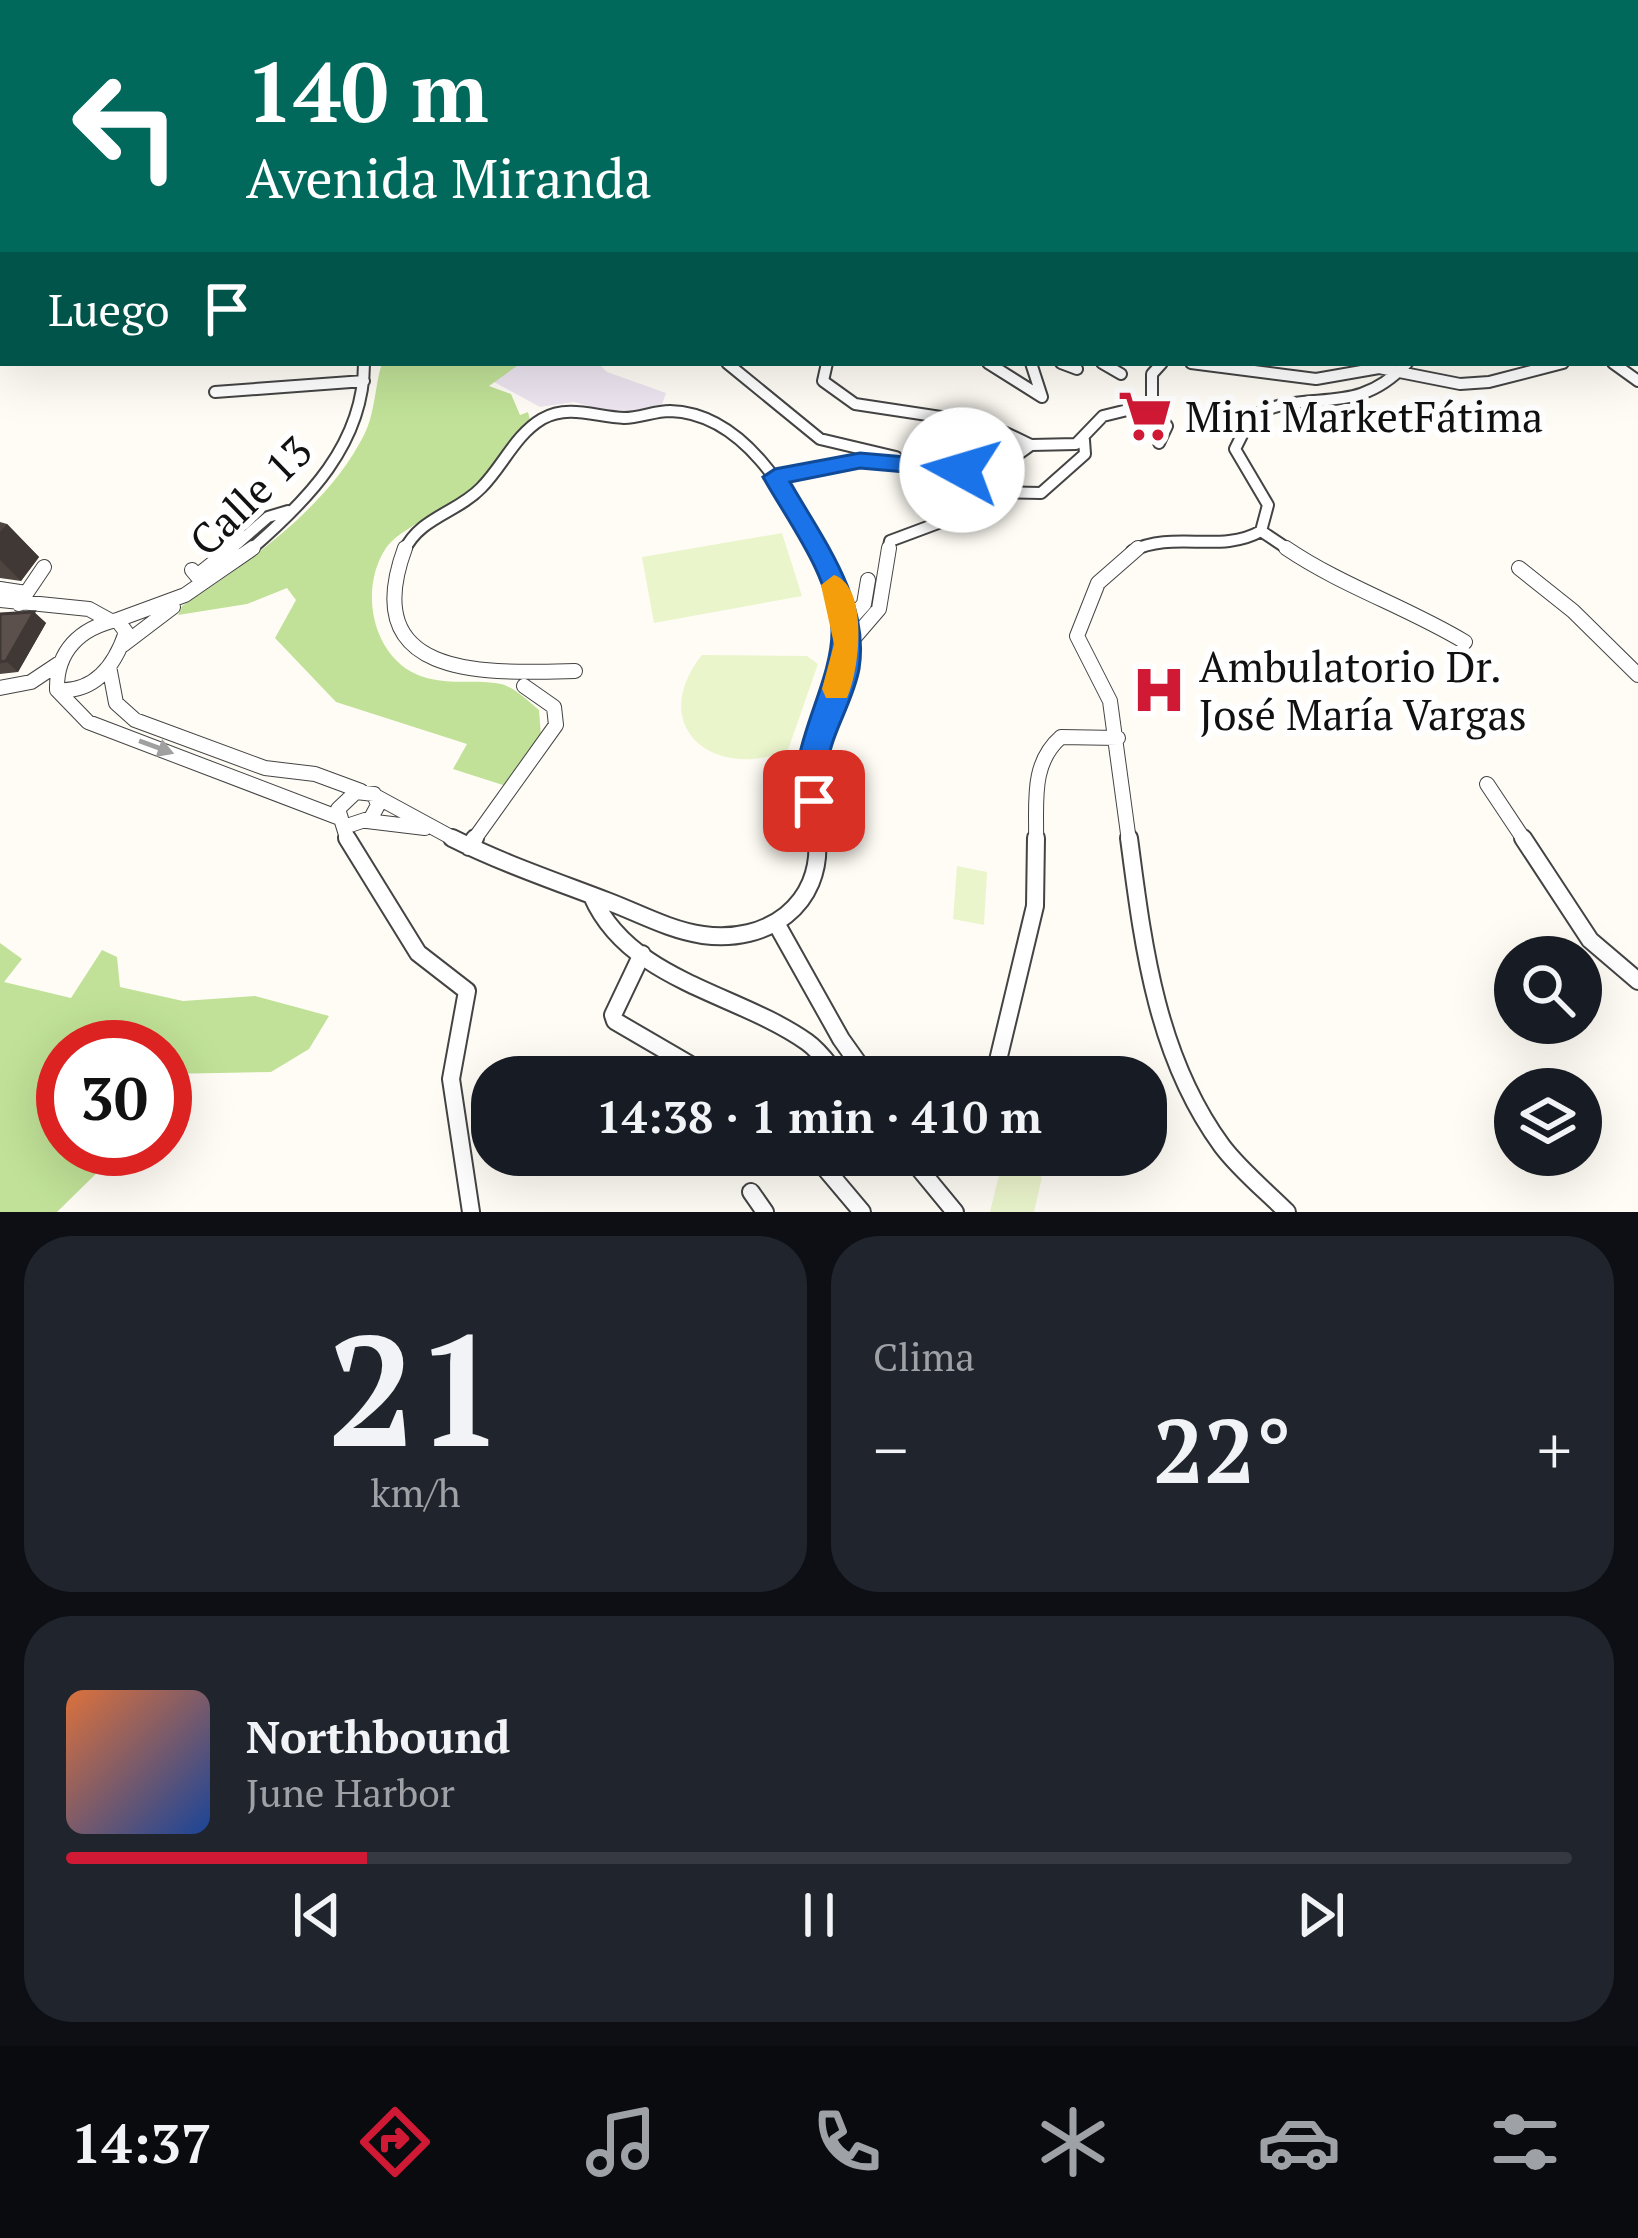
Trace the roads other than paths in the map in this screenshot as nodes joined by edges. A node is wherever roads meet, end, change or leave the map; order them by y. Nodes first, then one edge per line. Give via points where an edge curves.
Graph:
1 (732, 366) edge
2 (826, 366) edge
3 (993, 366) edge
4 (1032, 366) edge
5 (1068, 366) edge
6 (1107, 366) edge
7 (1159, 366) edge
8 (1213, 366) edge
9 (1372, 366) edge
10 (1551, 366) edge
11 (1403, 368) edge
12 (1076, 369) dead end
13 (1382, 369) junction
14 (367, 370) edge
15 (1121, 374) dead end
16 (214, 392) dead end
17 (1153, 404) junction
18 (1084, 440) junction
19 (1159, 442) dead end
20 (1030, 445) junction
21 (920, 467) junction
22 (940, 469) junction
23 (775, 477) junction
24 (289, 511) junction
25 (1261, 531) junction
26 (44, 568) dead end
27 (1519, 568) dead end
28 (192, 570) dead end
29 (868, 580) dead end
30 (0, 589) edge
31 (193, 591) junction
32 (23, 598) junction
33 (0, 600) edge
34 (56, 608) junction
35 (113, 620) junction
36 (846, 624) junction
37 (79, 635) junction
38 (1465, 642) dead end
39 (848, 644) junction
40 (122, 647) junction
41 (59, 664) junction
42 (109, 666) junction
43 (575, 671) dead end
44 (1638, 675) edge
45 (524, 686) dead end
46 (56, 688) junction
47 (0, 692) edge
48 (1118, 738) junction
49 (1487, 784) dead end
50 (369, 794) junction
51 (342, 821) junction
52 (367, 821) junction
53 (426, 828) junction
54 (469, 847) junction
55 (592, 896) junction
56 (776, 923) junction
57 (642, 954) junction
58 (1638, 981) edge
59 (675, 1056) edge
60 (821, 1056) edge
61 (853, 1056) edge
62 (999, 1056) edge
63 (832, 1176) edge
64 (925, 1176) edge
65 (751, 1192) dead end
66 (471, 1212) edge
67 (765, 1212) edge
68 (862, 1212) edge
69 (955, 1212) edge
70 (1287, 1212) edge

1 - 21 street via 820,440
2 - 20 street via 823,381 837,394 913,418 985,424
3 - 4 street via 1041,397
5 - 12 street
6 - 15 street
7 - 17 street
8 - 13 street via 1316,380
9 - 13 street
10 - 11 street via 1477,384
11 - 13 street
11 - 25 street via 1359,397 1272,406 1250,416 1235,449 1268,505
14 - 16 street
14 - 24 street, Calle 13 via 346,446
17 - 18 street via 1105,416
17 - 19 street via 1167,429
18 - 20 street
18 - 39 street via 1084,455 1043,492 980,492 950,518 891,540 884,604
20 - 22 street via 979,447
20 - 22 street via 994,467
21 - 22 street
21 - 23 street via 860,460
23 - 36 street via 831,576
23 - 43 street via 694,415 567,411 541,420 479,490 413,535 394,608 413,650 466,671
24 - 28 street via 268,517 204,573
24 - 31 street, Calle 13
25 - 38 street via 1320,571
25 - 48 street via 1229,543 1145,544 1102,576 1077,636 1110,701
26 - 32 street
27 - 44 street
29 - 36 street via 864,604
30 - 32 street
31 - 35 street, Calle 13
31 - 40 street, Calle 13
32 - 33 street
32 - 34 street
34 - 35 street
34 - 37 street via 74,614
35 - 37 street, Calle 13
35 - 40 street via 126,632
36 - 39 street
37 - 41 street
39 - 56 street via 811,767 816,878 804,901
40 - 42 street, Calle 13
41 - 46 street
41 - 47 street
42 - 46 street via 88,686
42 - 50 street via 113,702 135,720 265,768 315,774
45 - 54 street via 554,707 556,725
46 - 47 street
46 -> 51 street via 88,722
48 - 62 street via 1061,737 1038,769 1035,906
48 - 70 street via 1146,967 1181,1078 1223,1148
49 - 58 street via 1590,940
50 - 51 street via 343,800
50 - 52 street via 377,809
50 - 53 street
51 - 52 street
51 - 66 street via 418,953 467,991 451,1079
52 - 53 street
53 - 54 street
54 - 55 street
55 - 56 street via 700,935 742,936
55 - 57 street via 598,918
56 - 61 street
57 - 59 street via 615,1021
57 - 60 street
63 - 68 street
64 - 69 street
65 - 67 street

